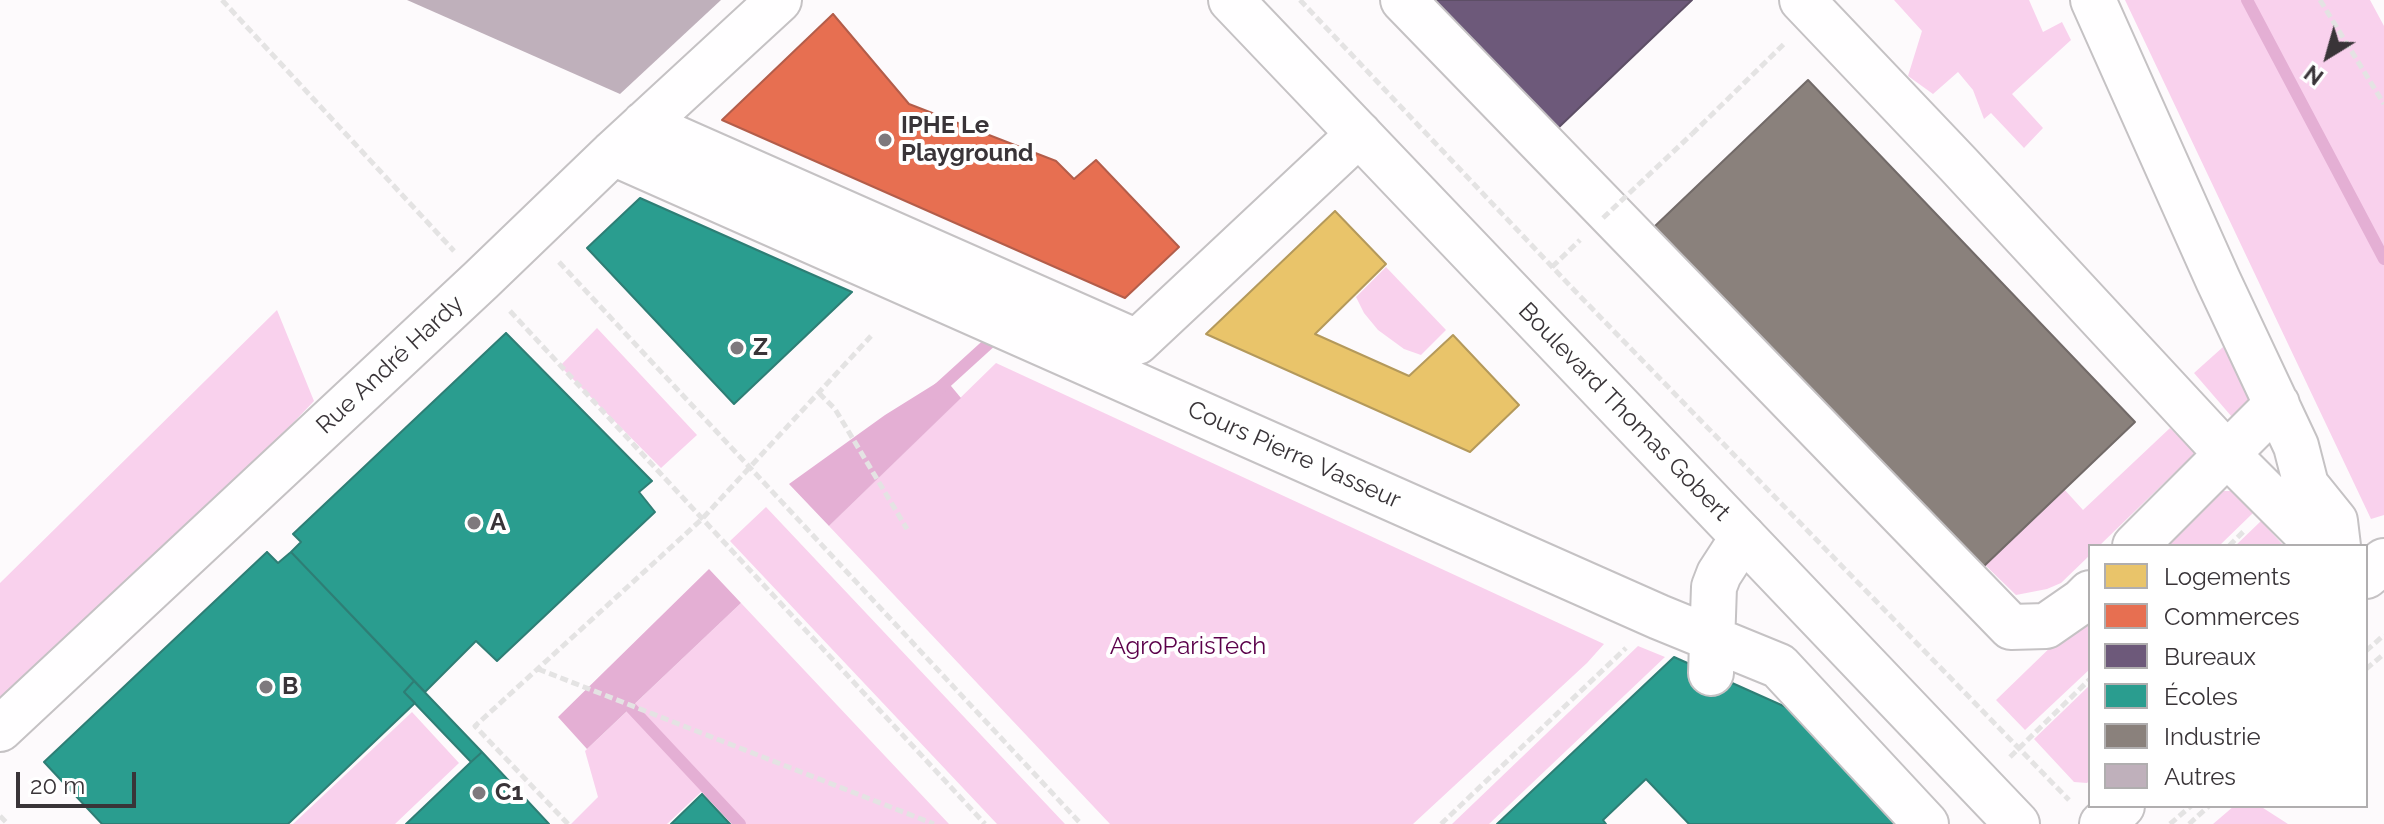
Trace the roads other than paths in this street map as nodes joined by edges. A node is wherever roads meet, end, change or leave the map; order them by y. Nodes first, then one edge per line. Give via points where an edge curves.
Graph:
1 (779, 0) edge
2 (1231, 0) edge
3 (1403, 0) edge
4 (2093, 0) edge
5 (1809, 7) edge
6 (1359, 134) junction
7 (628, 138) junction
8 (2277, 404) junction
9 (2226, 453) junction
10 (1743, 537) junction
11 (2137, 544) edge
12 (2317, 544) edge
13 (2338, 544) edge
14 (2384, 561) edge
15 (2368, 573) edge
16 (2088, 595) edge
17 (1712, 656) junction
18 (0, 729) edge
19 (2112, 808) edge
20 (2087, 813) edge
21 (1926, 824) edge
22 (2017, 824) edge

1 - 7 street, Rue André Hardy
2 - 6 street, Boulevard Thomas Gobert
3 - 16 street via 2011,627 2046,626
4 - 8 street
5 - 9 street
6 - 7 street via 1137,342
6 - 10 street, Boulevard Thomas Gobert
7 - 17 street, Cours Pierre Vasseur via 1659,617
7 - 18 street, Rue André Hardy
8 - 9 street
8 - 13 street via 2306,485 2335,521
9 - 11 street
9 - 12 street
10 - 17 street via 1714,587
10 - 22 street, Boulevard Thomas Gobert
14 - 15 street
17 - 21 street, Cours Pierre Vasseur via 1779,666
19 - 20 street

